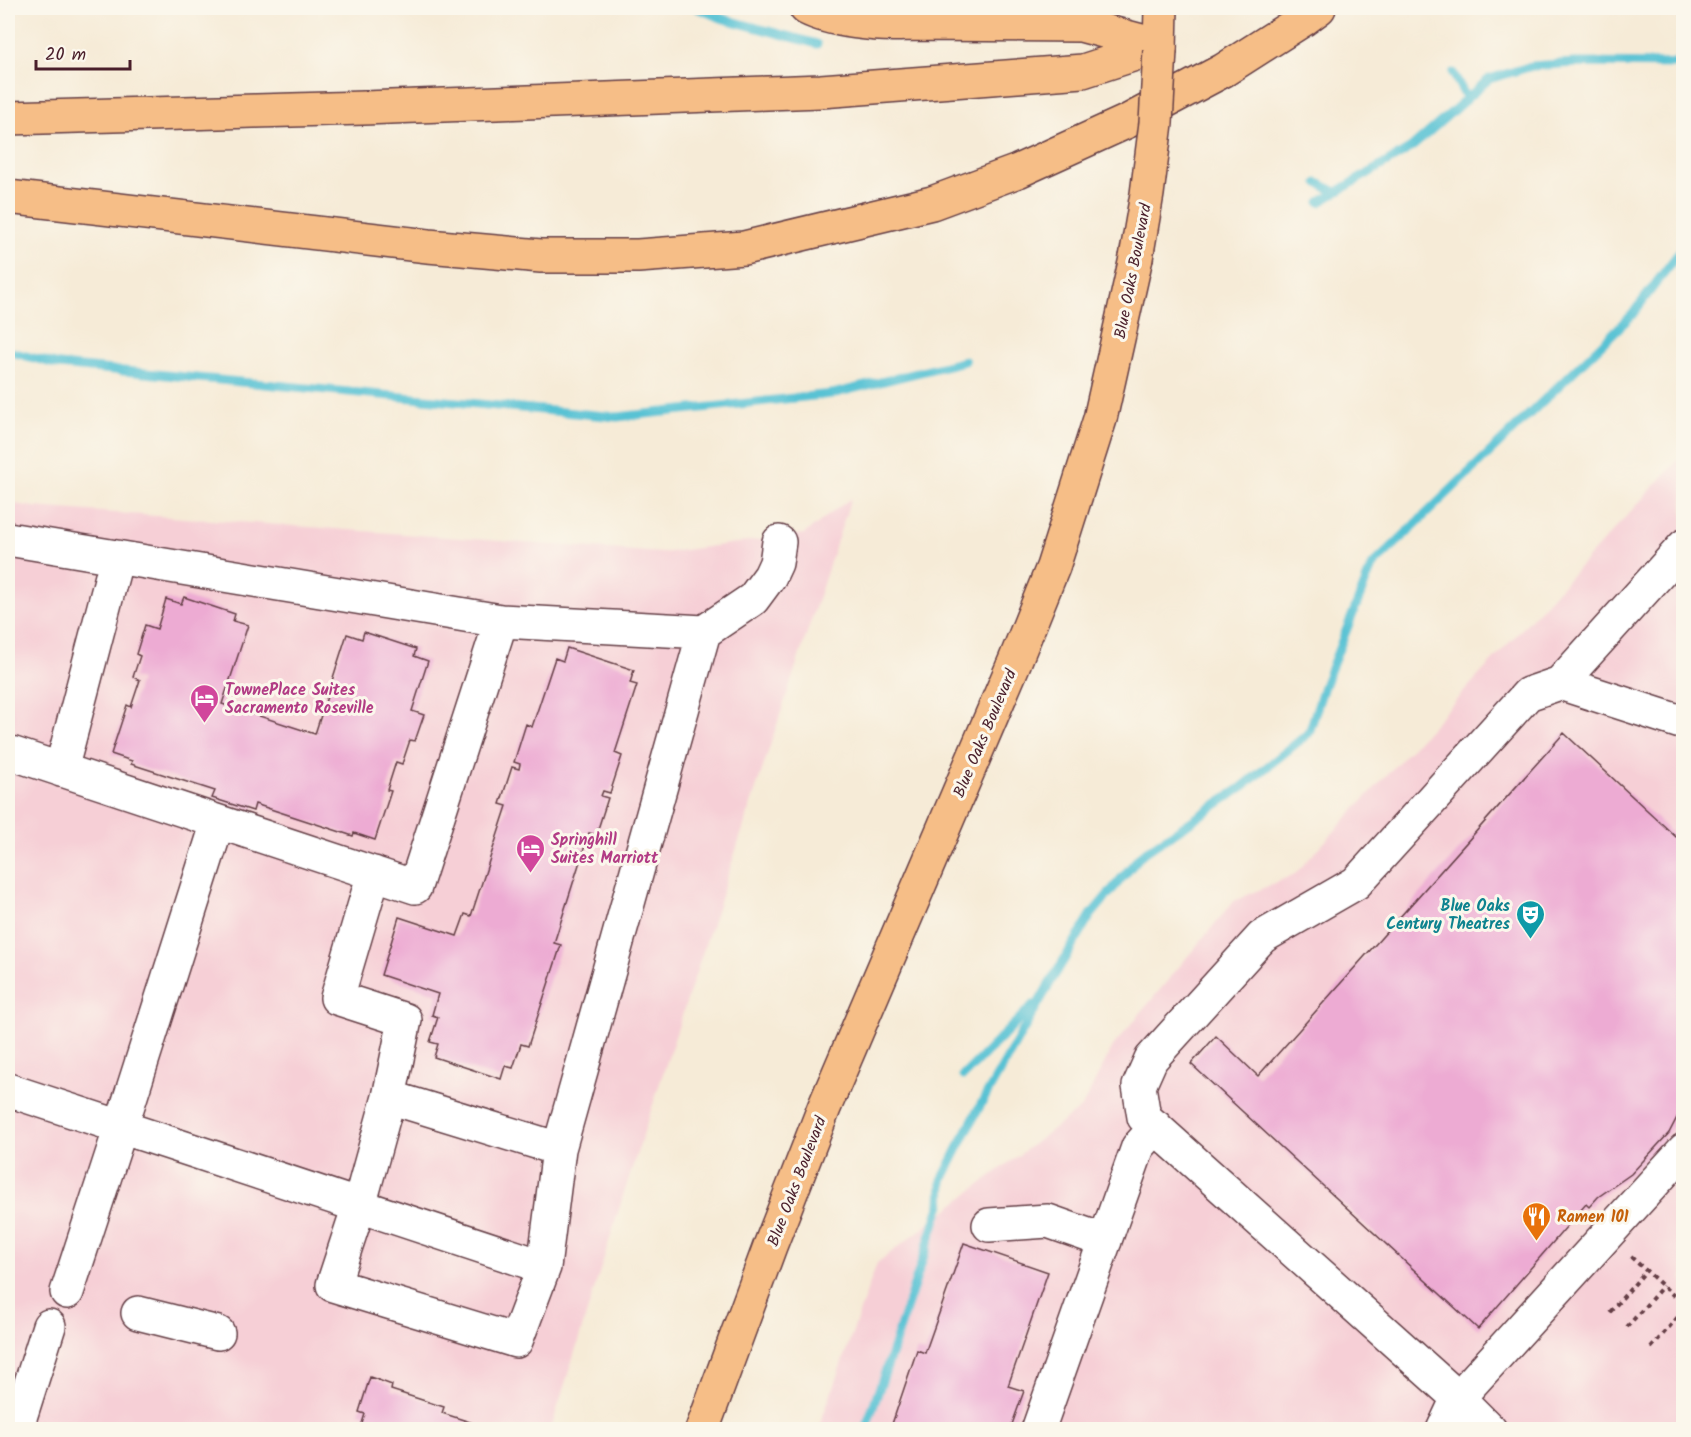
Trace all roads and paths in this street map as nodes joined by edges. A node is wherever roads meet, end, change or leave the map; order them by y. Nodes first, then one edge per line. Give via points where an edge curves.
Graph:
1 (806, 8) edge
2 (963, 8) edge
3 (1161, 8) edge
4 (1318, 8) edge
5 (908, 24) junction
6 (1160, 48) junction
7 (8, 118) edge
8 (8, 197) edge
9 (8, 539) edge
10 (779, 542) dead end
11 (1683, 546) edge
12 (117, 557) junction
13 (501, 621) junction
14 (704, 632) junction
15 (1560, 683) junction
16 (1683, 723) edge
17 (8, 752) edge
18 (61, 770) junction
19 (218, 822) junction
20 (374, 873) junction
21 (8, 1090) edge
22 (389, 1097) junction
23 (1156, 1127) junction
24 (121, 1128) junction
25 (559, 1149) junction
26 (1683, 1150) edge
27 (359, 1206) junction
28 (989, 1225) dead end
29 (1105, 1241) junction
30 (1626, 1252) dead end
31 (544, 1267) junction
32 (1646, 1271) junction
33 (1663, 1286) junction
34 (67, 1292) dead end
35 (1683, 1305) edge
36 (1683, 1310) edge
37 (1610, 1312) dead end
38 (138, 1314) dead end
39 (49, 1326) dead end
40 (1627, 1327) dead end
41 (218, 1332) dead end
42 (1651, 1348) dead end
43 (1458, 1398) junction
44 (703, 1428) edge
45 (16, 1430) edge
46 (1038, 1430) edge
47 (1443, 1430) edge
48 (1490, 1430) edge

1 - 5 main road via 859,22
2 - 5 main road
3 - 6 main road, Blue Oaks Boulevard
4 - 8 main road via 1224,70 1128,121 1018,171 932,203 744,248 638,256 540,256
5 - 6 main road via 1082,25
6 - 7 main road via 1083,71 820,91
6 - 44 main road, Blue Oaks Boulevard, bridge via 1156,123 1136,258 1100,419 1053,567 824,1107
9 - 12 lane
10 - 14 lane via 776,563 753,599
11 - 15 lane
12 - 13 lane
12 - 18 lane
13 - 14 lane
13 - 20 lane via 415,887
14 - 25 lane
15 - 16 lane
15 - 23 lane via 1528,694 1356,883 1262,937 1151,1059 1139,1086 1144,1117
17 - 18 lane
18 - 19 lane
19 - 20 lane
19 - 24 lane
20 - 22 lane via 337,998 405,1020
21 - 24 lane
22 - 25 lane
22 - 27 lane
23 - 29 lane via 1138,1147
23 - 43 lane
24 - 27 lane
24 - 34 lane
25 - 31 lane
26 - 43 lane
27 - 31 lane
27 - 31 lane via 333,1285 516,1341
28 - 29 lane via 1048,1221
29 - 46 lane
30 - 32 path
32 - 33 path
32 - 37 path
33 - 35 path
33 - 40 path
36 - 42 path
38 - 41 lane
39 - 45 lane
43 - 47 lane
43 - 48 lane

